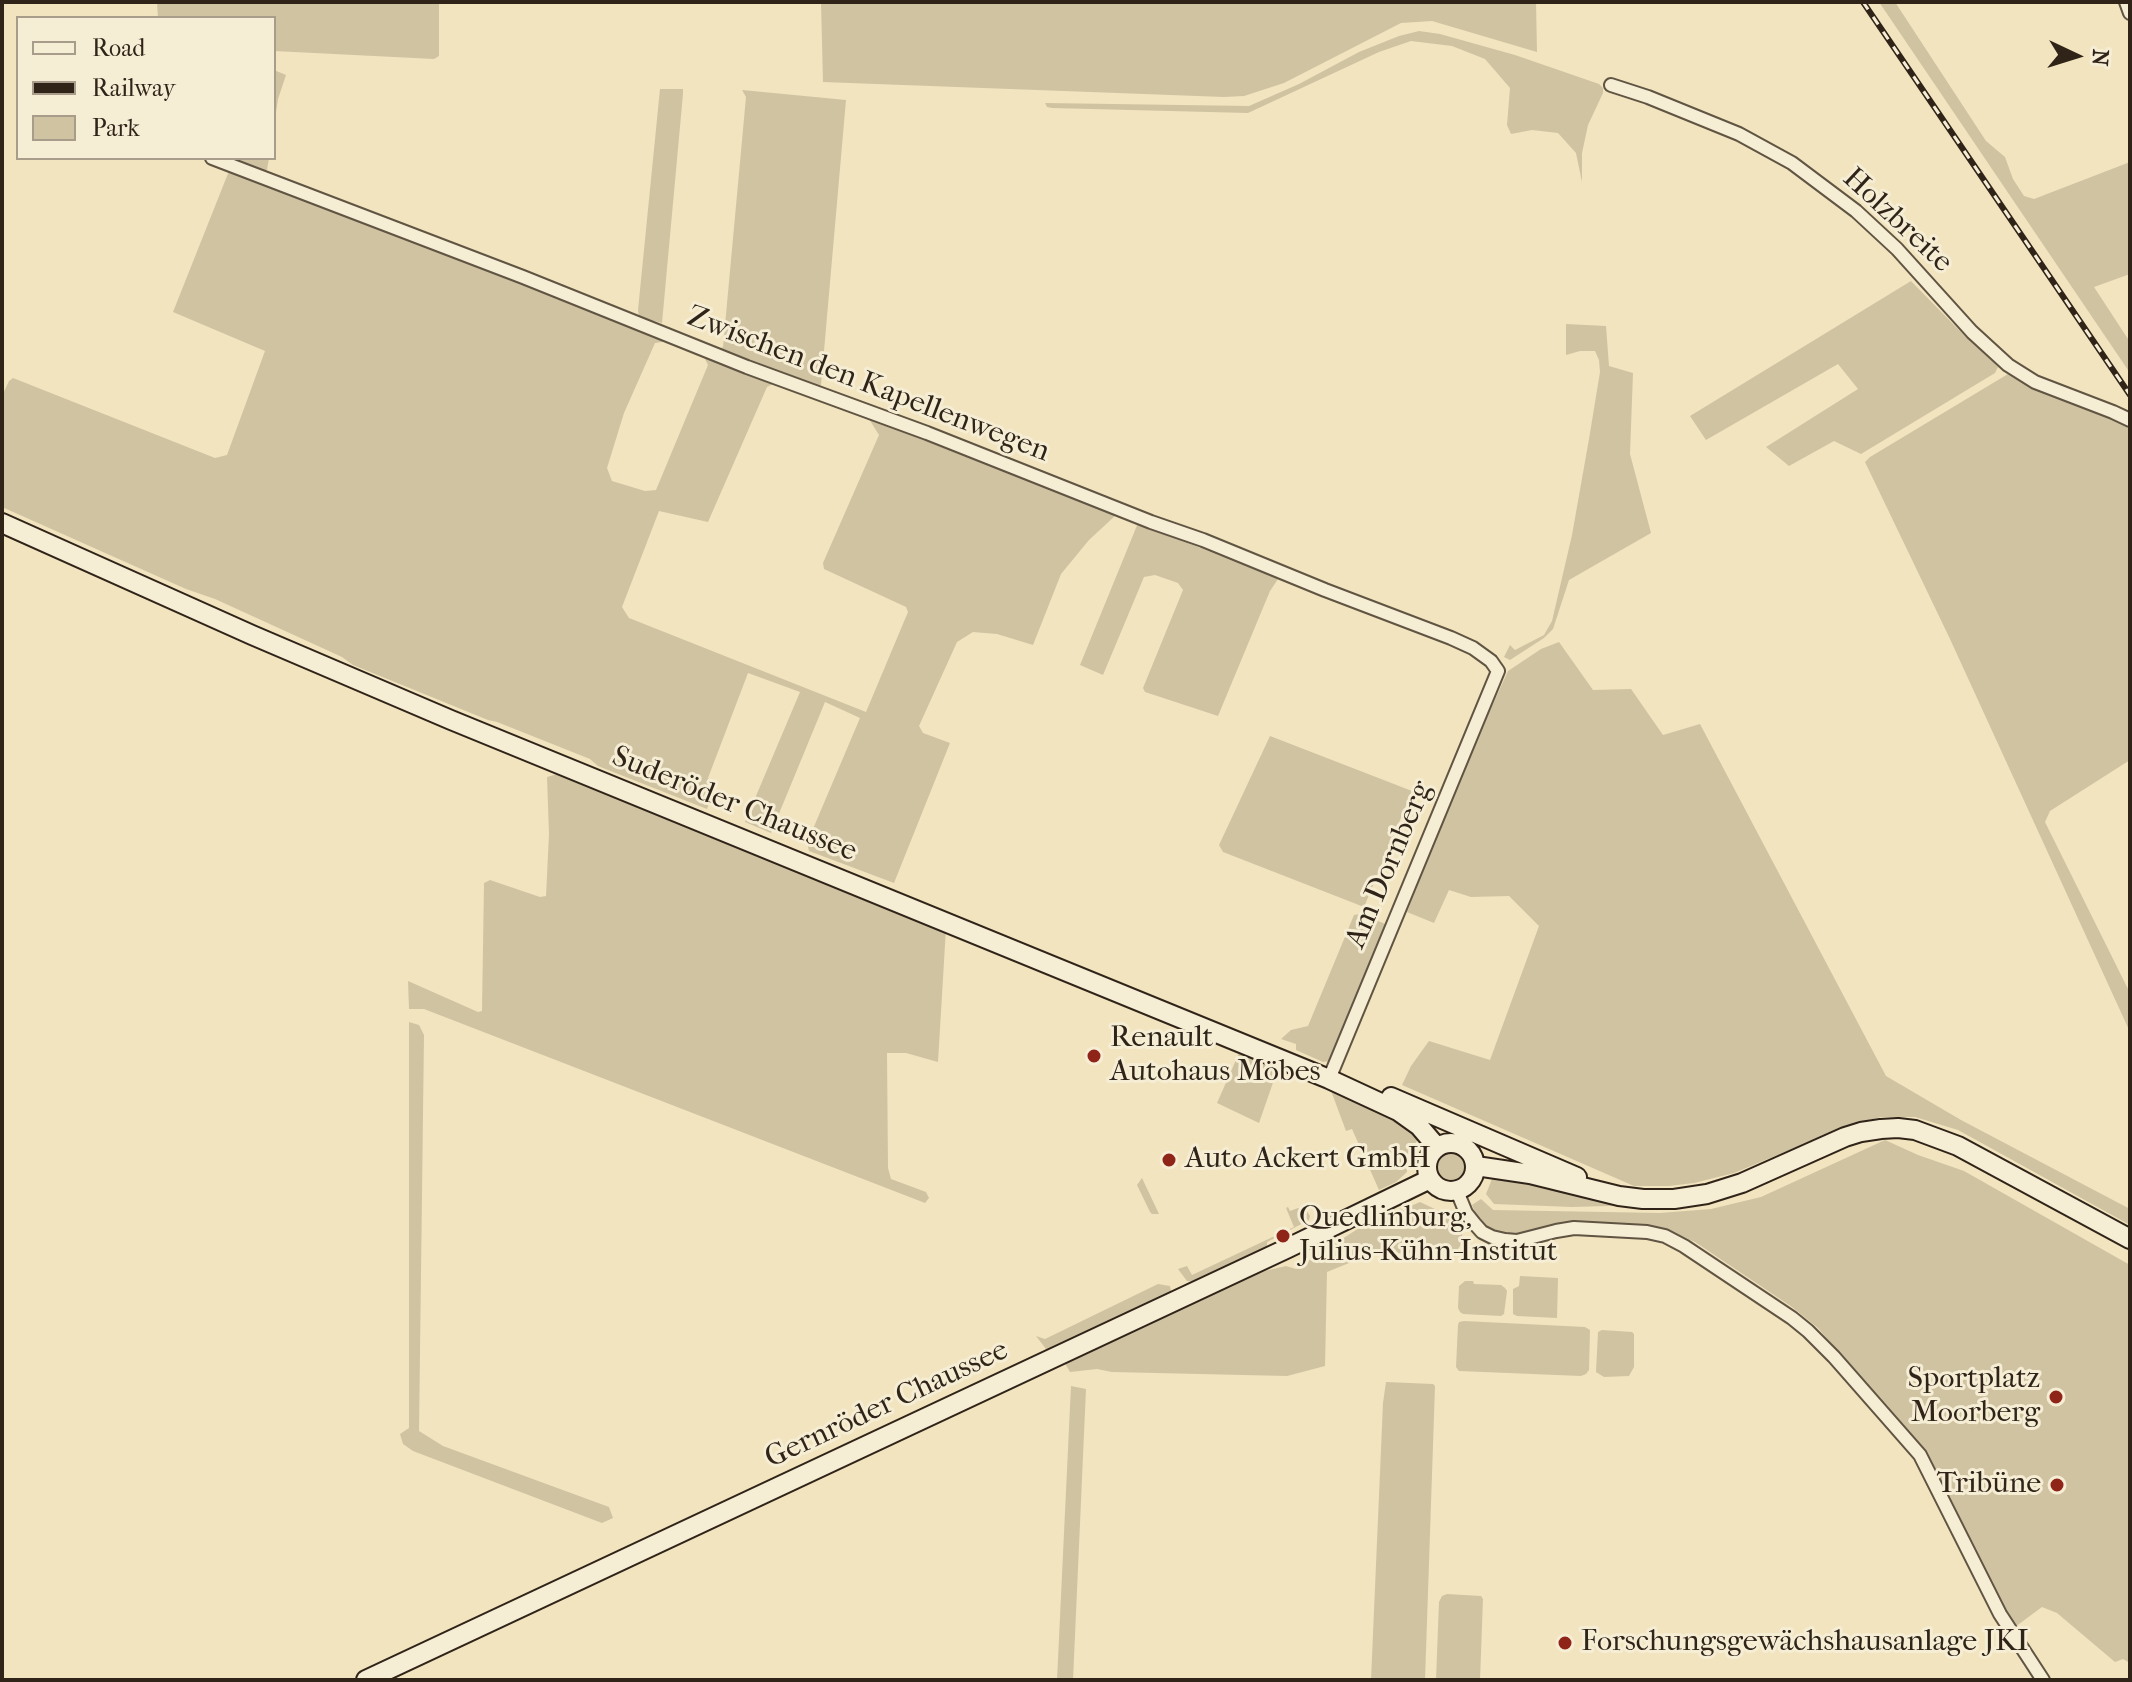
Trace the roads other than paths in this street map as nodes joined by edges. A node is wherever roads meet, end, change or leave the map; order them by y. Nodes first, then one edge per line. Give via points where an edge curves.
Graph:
1 (2126, 2) edge
2 (2130, 13) edge
3 (1611, 85) dead end
4 (217, 160) edge
5 (2130, 420) edge
6 (2, 523) edge
7 (1498, 671) joint
8 (1329, 1079) junction
9 (1369, 1097) junction
10 (1437, 1147) junction
11 (1476, 1166) junction
12 (1430, 1179) junction
13 (1457, 1191) junction
14 (1608, 1194) junction
15 (2130, 1239) edge
16 (366, 1680) edge
17 (2043, 1680) edge

1 - 2 street
3 - 5 street, Holzbreite via 1739,134 1792,163 1897,249 2008,365 2035,382
4 - 7 street, Zwischen den Kapellenwegen via 1451,638 1473,648
6 - 8 main road, Suderöder Chaussee via 451,720
7 - 8 street, Am Dornberg
8 - 9 main road, Suderöder Chaussee
9 - 10 main road, Suderöder Chaussee via 1419,1126
9 - 14 main road via 1391,1097
10 - 11 main road via 1464,1146
10 - 12 main road via 1428,1160
11 - 13 main road via 1472,1181
11 - 14 main road
12 - 13 main road via 1443,1190
12 - 16 main road, Gernröder Chaussee
13 - 17 street via 1482,1232 1505,1240 1574,1228 1665,1236 1808,1331 1920,1455 2000,1614
14 - 15 main road via 1658,1199 1707,1194 1845,1137 1898,1128 1958,1146

